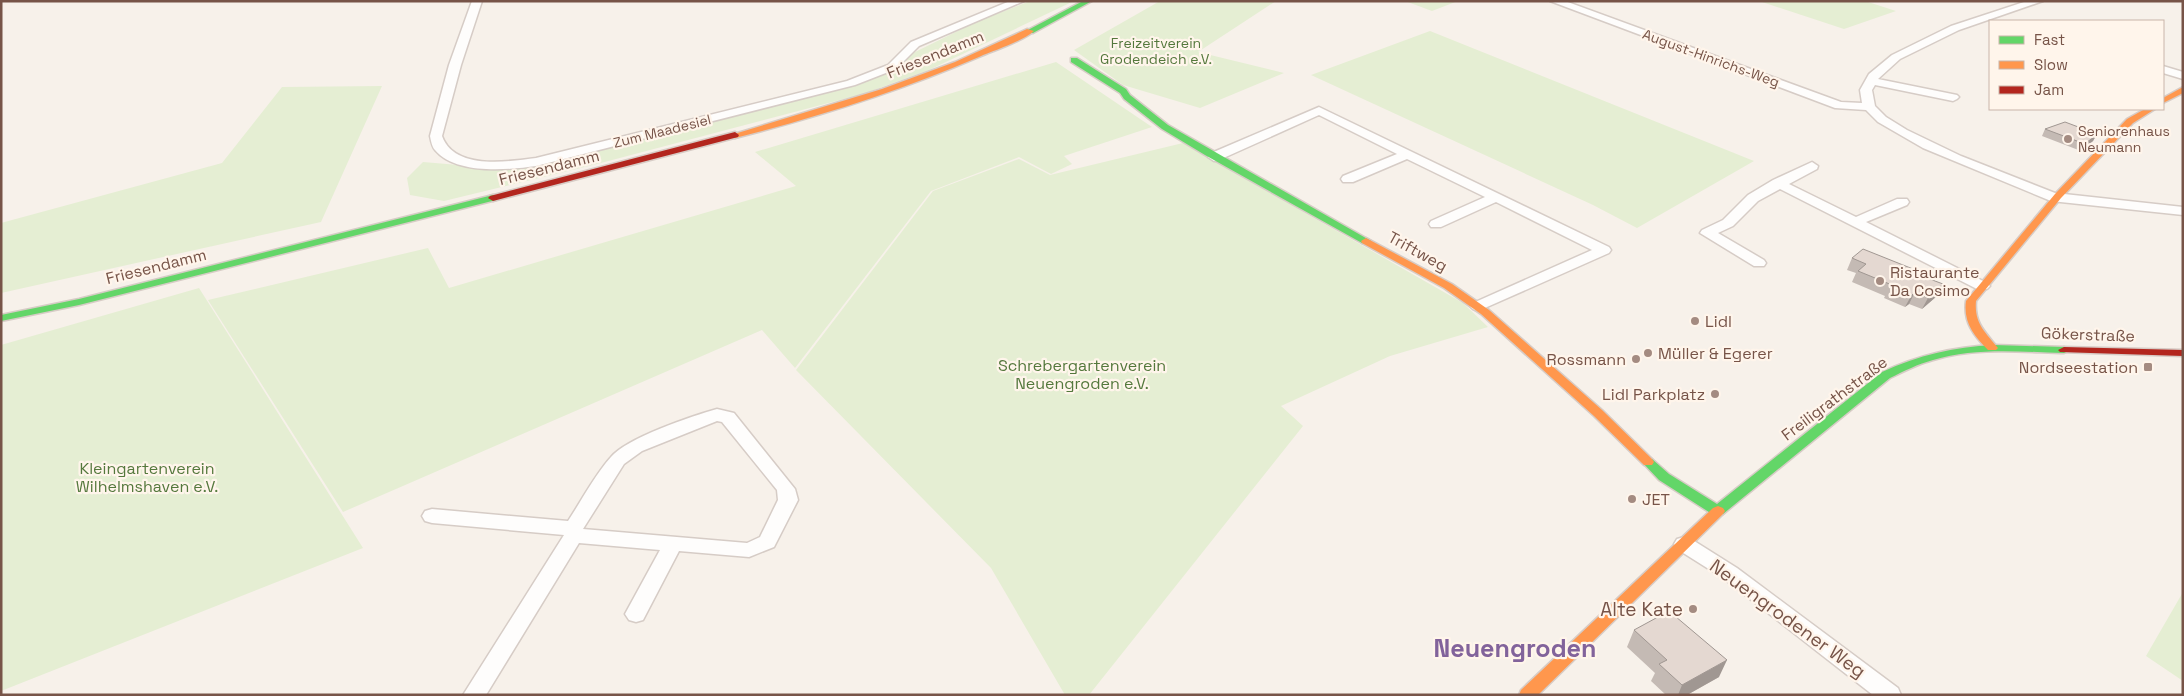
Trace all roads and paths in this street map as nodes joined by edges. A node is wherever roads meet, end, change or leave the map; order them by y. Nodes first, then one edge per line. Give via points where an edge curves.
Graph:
1 (477, 1) edge
2 (1019, 1) edge
3 (1090, 1) edge
4 (1555, 1) edge
5 (2038, 1) edge
6 (1997, 14) junction
7 (2015, 20) edge
8 (1074, 60) dead end
9 (2164, 69) edge
10 (2183, 76) edge
11 (1872, 80) junction
12 (2183, 89) edge
13 (1953, 96) dead end
14 (2164, 100) edge
15 (1870, 107) junction
16 (2149, 110) edge
17 (1408, 154) junction
18 (1214, 156) junction
19 (1812, 166) dead end
20 (1348, 179) dead end
21 (1778, 183) junction
22 (1497, 197) junction
23 (2057, 197) junction
24 (1902, 202) dead end
25 (2183, 211) edge
26 (1855, 222) junction
27 (1436, 224) dead end
28 (1759, 263) dead end
29 (1982, 286) junction
30 (1478, 306) junction
31 (1, 318) edge
32 (1992, 348) junction
33 (2183, 353) edge
34 (1717, 511) junction
35 (432, 516) dead end
36 (573, 532) junction
37 (673, 543) junction
38 (1684, 544) junction
39 (636, 614) dead end
40 (474, 695) edge
41 (1527, 695) edge
42 (1890, 695) edge

1 - 2 street, Zum Maadesiel via 436,136 438,147 446,155 458,160 502,165 536,162 851,83 892,67 915,44
3 - 31 main road, Friesendamm via 999,46 866,99 344,236 79,302
4 - 15 street, August-Hinrichs-Weg via 1839,105
5 - 6 street
6 - 7 street
6 - 11 street via 1955,28 1896,57
8 - 18 main road, Triftweg via 1123,91 1127,98 1164,127
9 - 10 street
11 - 13 street
11 - 15 street via 1866,90
12 - 14 main road
15 - 23 street via 1889,125 1949,155
16 - 23 main road via 2130,121
17 - 18 street via 1319,111
17 - 20 street
17 - 22 street
18 - 30 main road, Triftweg via 1448,286
19 - 21 street
21 - 26 street
21 - 28 street via 1752,198 1728,223 1707,233
22 - 27 street
22 - 30 street via 1604,250
23 - 25 street
23 - 29 main road
24 - 26 street
26 - 29 street
29 - 32 main road via 1968,311 1970,321
30 - 34 main road, Triftweg via 1664,477
32 - 33 main road, Gökerstraße
32 - 34 main road, Freiligrathstraße via 1930,354 1886,375
34 - 38 main road, Freiligrathstraße
35 - 36 street
36 - 37 street
36 - 37 street via 618,460 636,447 706,418 728,417 786,489 788,500 767,542 750,550
36 - 40 street
37 - 39 street
38 - 41 main road, Freiligrathstraße
38 - 42 street, Neuengrodener Weg via 1738,579

